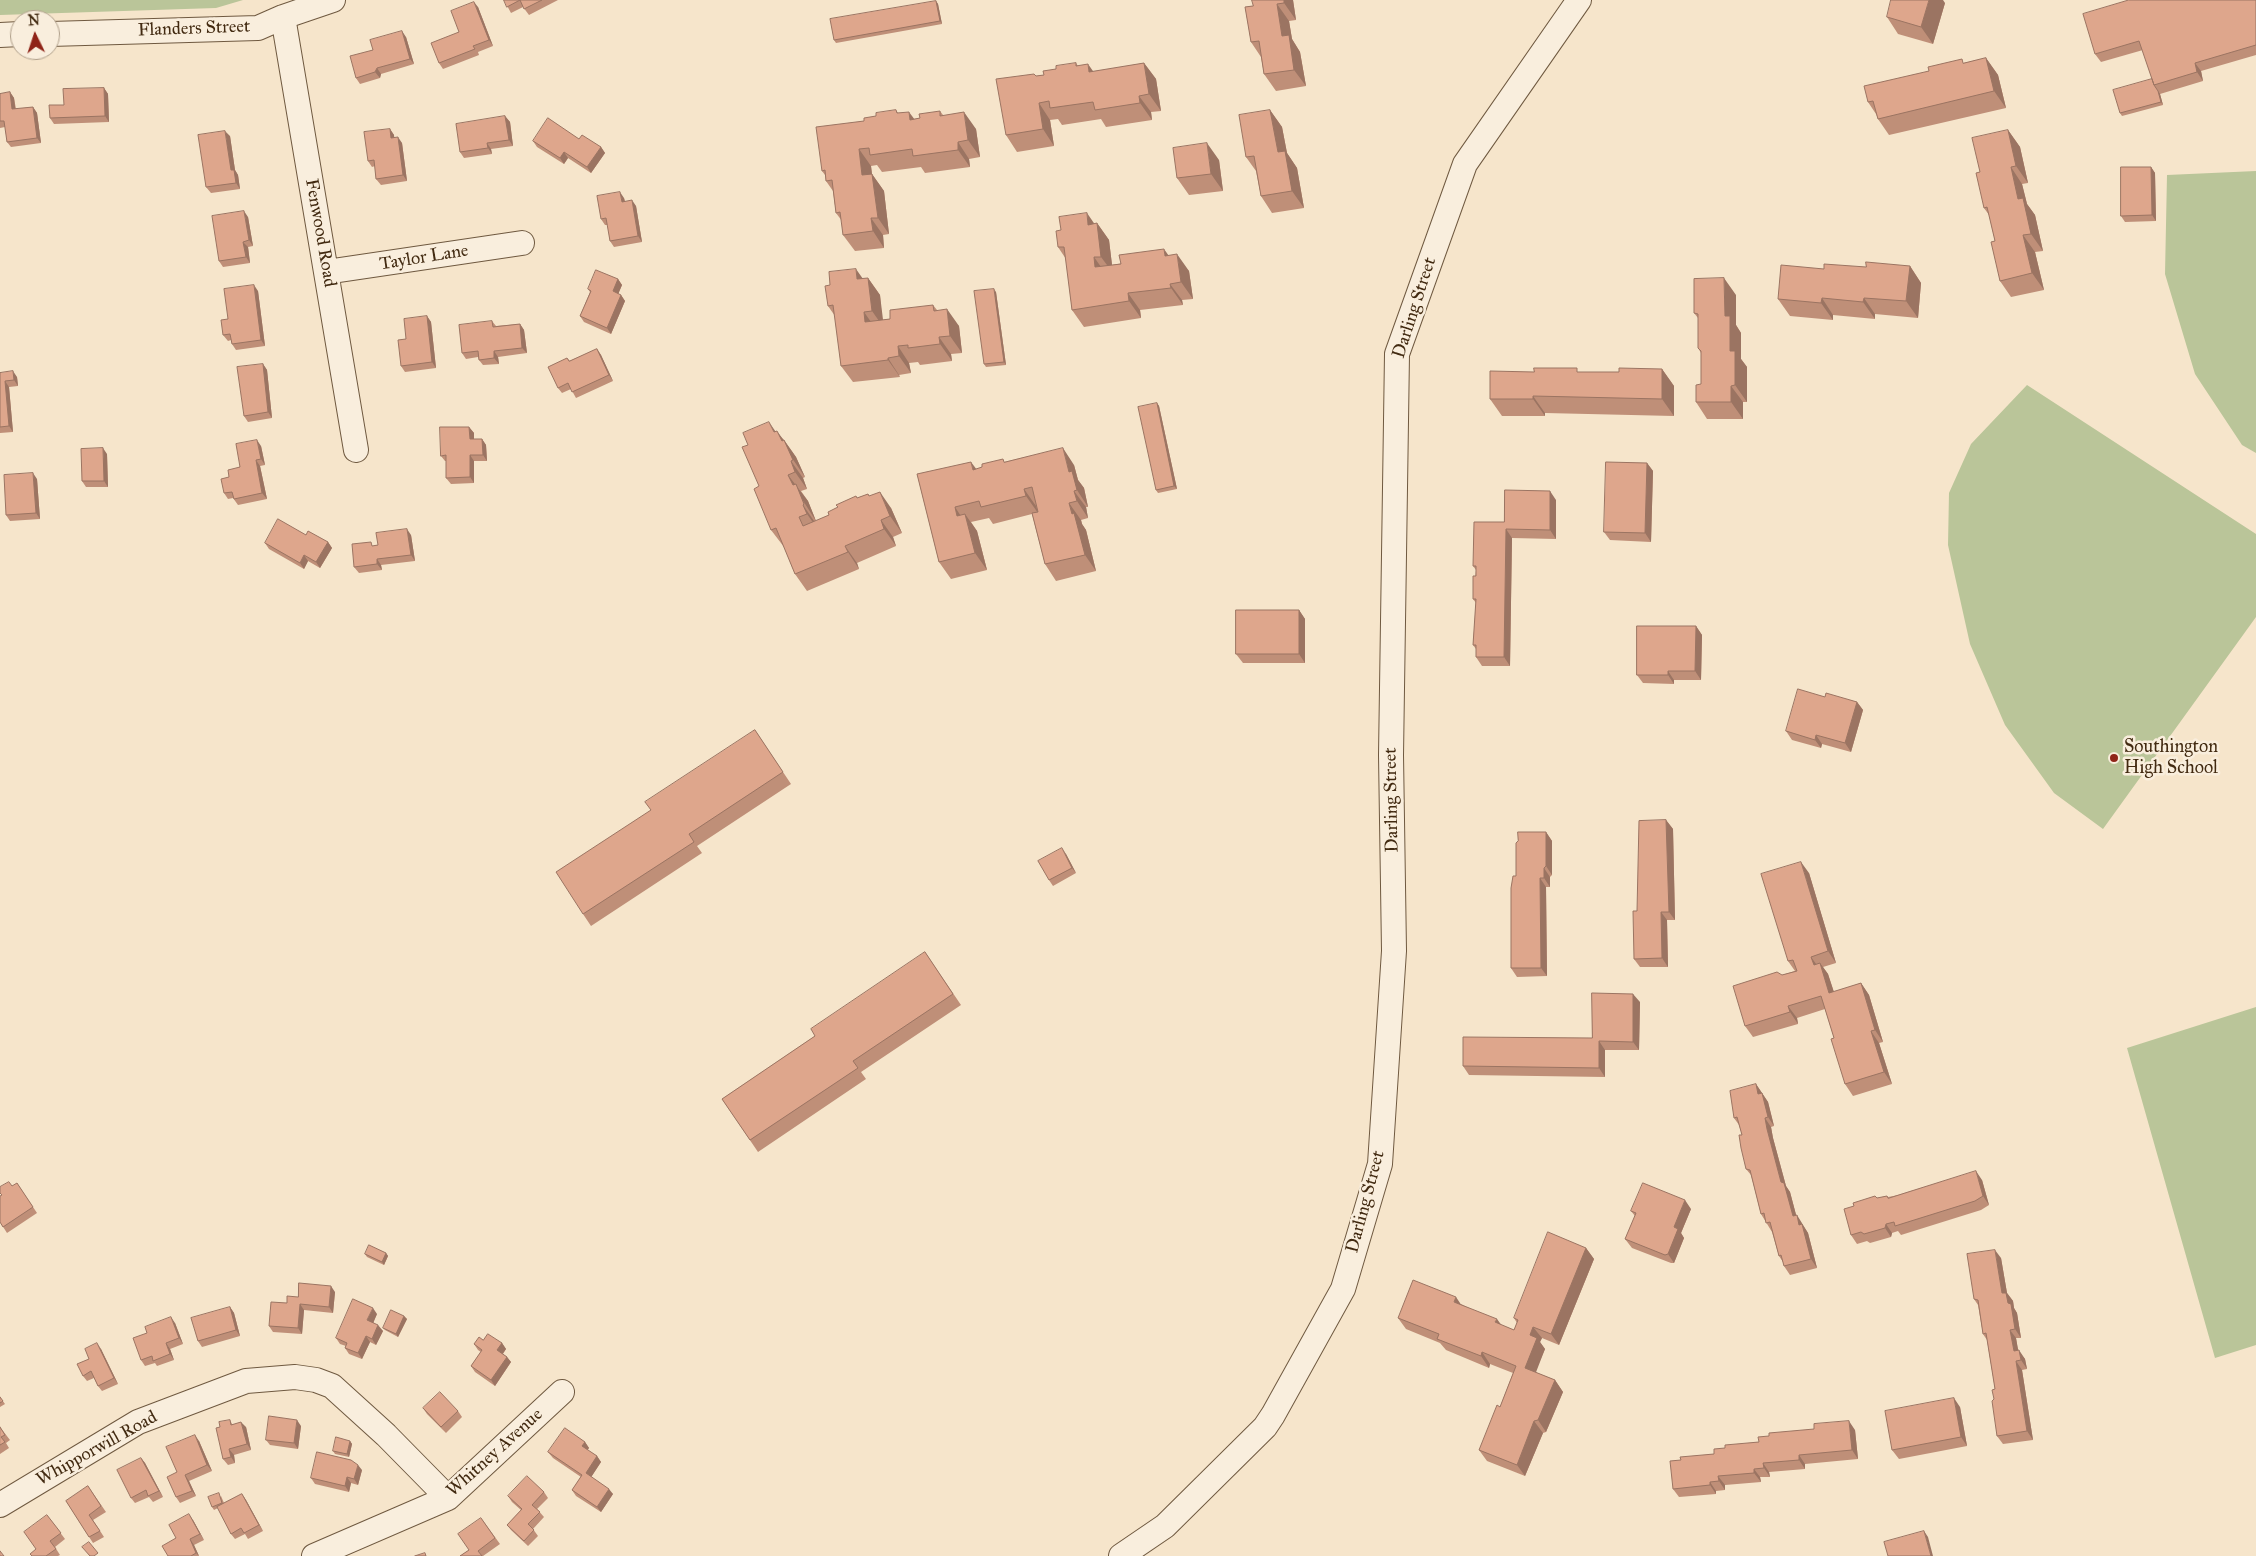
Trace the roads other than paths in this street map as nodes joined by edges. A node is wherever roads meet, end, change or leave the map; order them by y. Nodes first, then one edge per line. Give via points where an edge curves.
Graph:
1 (333, 0) edge
2 (1579, 0) edge
3 (283, 17) junction
4 (60, 34) edge
5 (522, 243) dead end
6 (326, 272) junction
7 (356, 450) dead end
8 (562, 1392) dead end
9 (448, 1498) junction
10 (0, 1505) edge
11 (314, 1556) edge
12 (1121, 1556) edge

1 - 3 street, Flanders Street
2 - 12 street, Darling Street via 1465,164 1397,354 1391,754 1394,951 1380,1164 1343,1289 1273,1415 1265,1427 1165,1526
3 - 4 street, Flanders Street via 258,28
3 - 6 street, Fenwood Road
5 - 6 street, Taylor Lane
6 - 7 street, Fenwood Road
8 - 9 street, Whitney Avenue
9 - 10 street, Whipporwill Road via 332,1386 295,1377 246,1381 138,1422
9 - 11 street, Whitney Avenue

